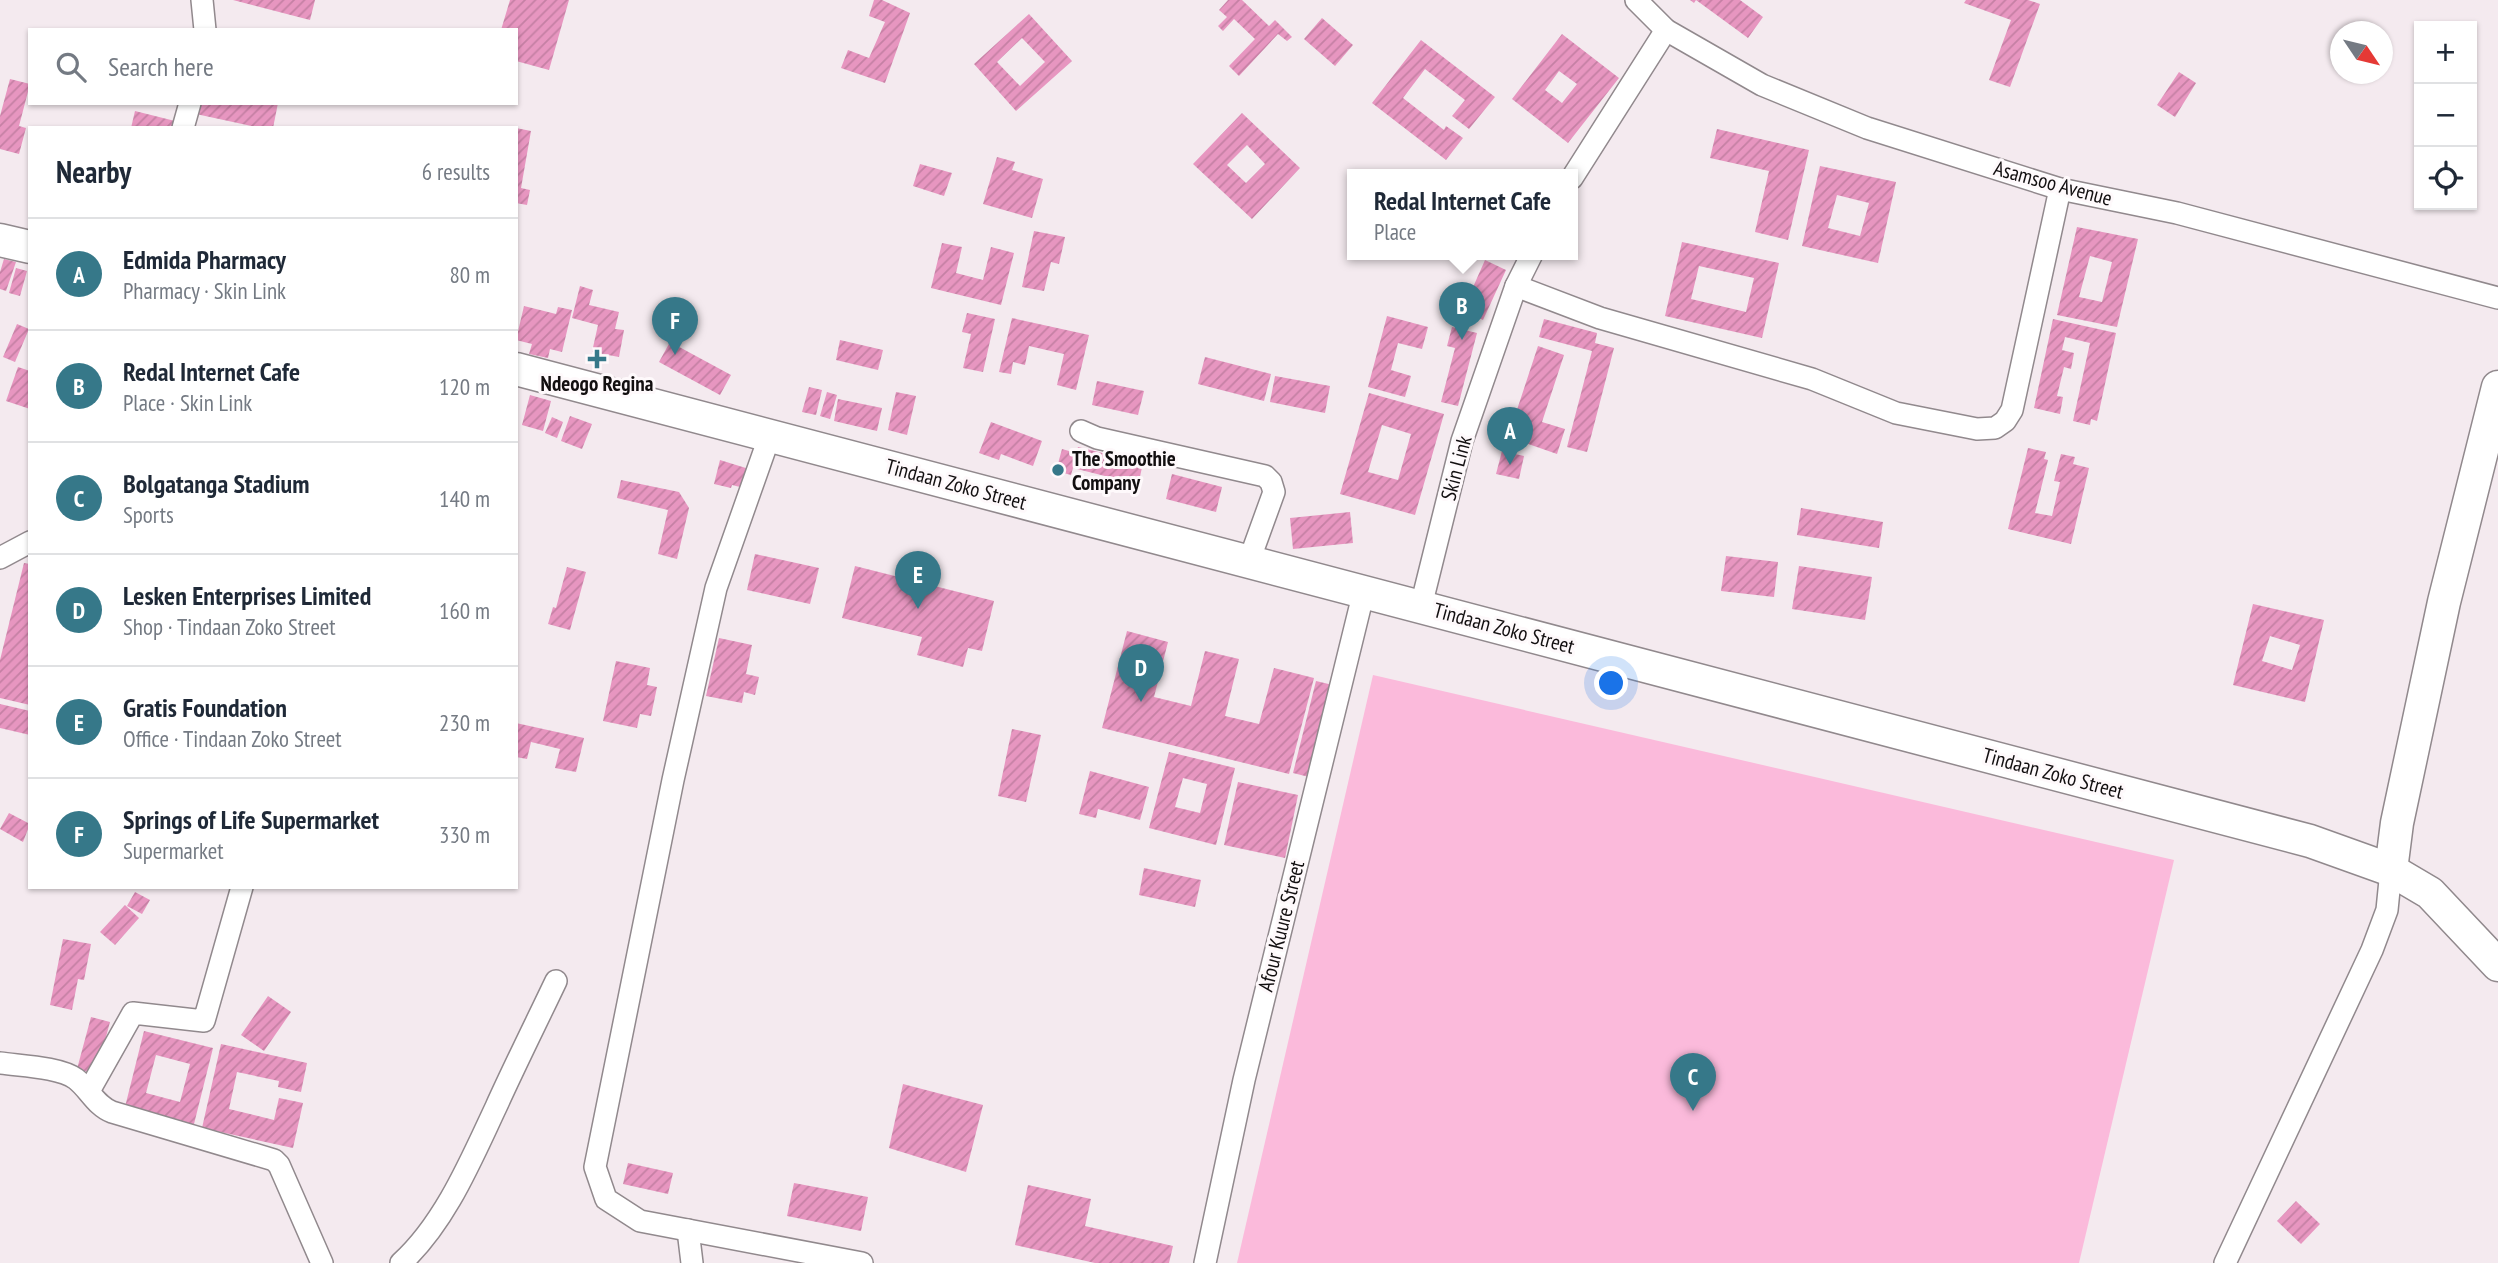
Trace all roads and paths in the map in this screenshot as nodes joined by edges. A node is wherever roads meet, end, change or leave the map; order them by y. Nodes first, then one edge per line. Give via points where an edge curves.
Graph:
1 (202, 0) edge
2 (1636, 0) edge
3 (205, 28) edge
4 (1666, 30) junction
5 (189, 105) edge
6 (184, 126) edge
7 (1578, 169) edge
8 (2060, 189) junction
9 (0, 240) edge
10 (28, 247) edge
11 (1529, 260) edge
12 (1516, 286) junction
13 (2498, 298) edge
14 (518, 370) edge
15 (2498, 387) edge
16 (1081, 431) dead end
17 (770, 435) junction
18 (28, 543) edge
19 (0, 558) edge
20 (1249, 561) junction
21 (1364, 591) junction
22 (1421, 606) junction
23 (2391, 870) junction
24 (241, 889) edge
25 (2498, 965) edge
26 (556, 981) dead end
27 (0, 1063) edge
28 (89, 1091) junction
29 (688, 1230) junction
30 (322, 1263) edge
31 (401, 1263) edge
32 (692, 1263) edge
33 (862, 1263) edge
34 (1205, 1263) edge
35 (2225, 1263) edge

1 - 3 street
2 - 4 street, Asamsoo Avenue
4 - 7 street
4 - 8 street, Asamsoo Avenue via 1762,85 1867,128
5 - 6 street
8 - 12 street via 2012,410 1995,428 1978,429 1896,413 1812,379 1600,318
8 - 13 street, Asamsoo Avenue via 2177,213
9 - 10 main road
11 - 12 street, Skin Link
12 - 22 street, Skin Link via 1462,441
14 - 17 main road, Tindaan Zoko Street
15 - 23 main road via 2444,602
16 - 20 street via 1265,477 1274,492
17 - 20 main road, Tindaan Zoko Street
17 - 29 street via 716,587 595,1167 606,1199 640,1221
18 - 19 street
20 - 21 main road, Tindaan Zoko Street
21 - 22 main road, Tindaan Zoko Street
21 - 34 street, Afour Kuure Street via 1244,1080
22 - 23 main road, Tindaan Zoko Street via 2311,841
23 - 25 main road, Tindaan Zoko Street via 2430,893
23 - 35 street via 2387,910 2372,950
24 - 28 street via 204,1021 132,1013
26 - 31 street via 473,1159 433,1225
27 - 28 street via 60,1073
28 - 30 street via 115,1114 274,1160
29 - 32 street
29 - 33 street

